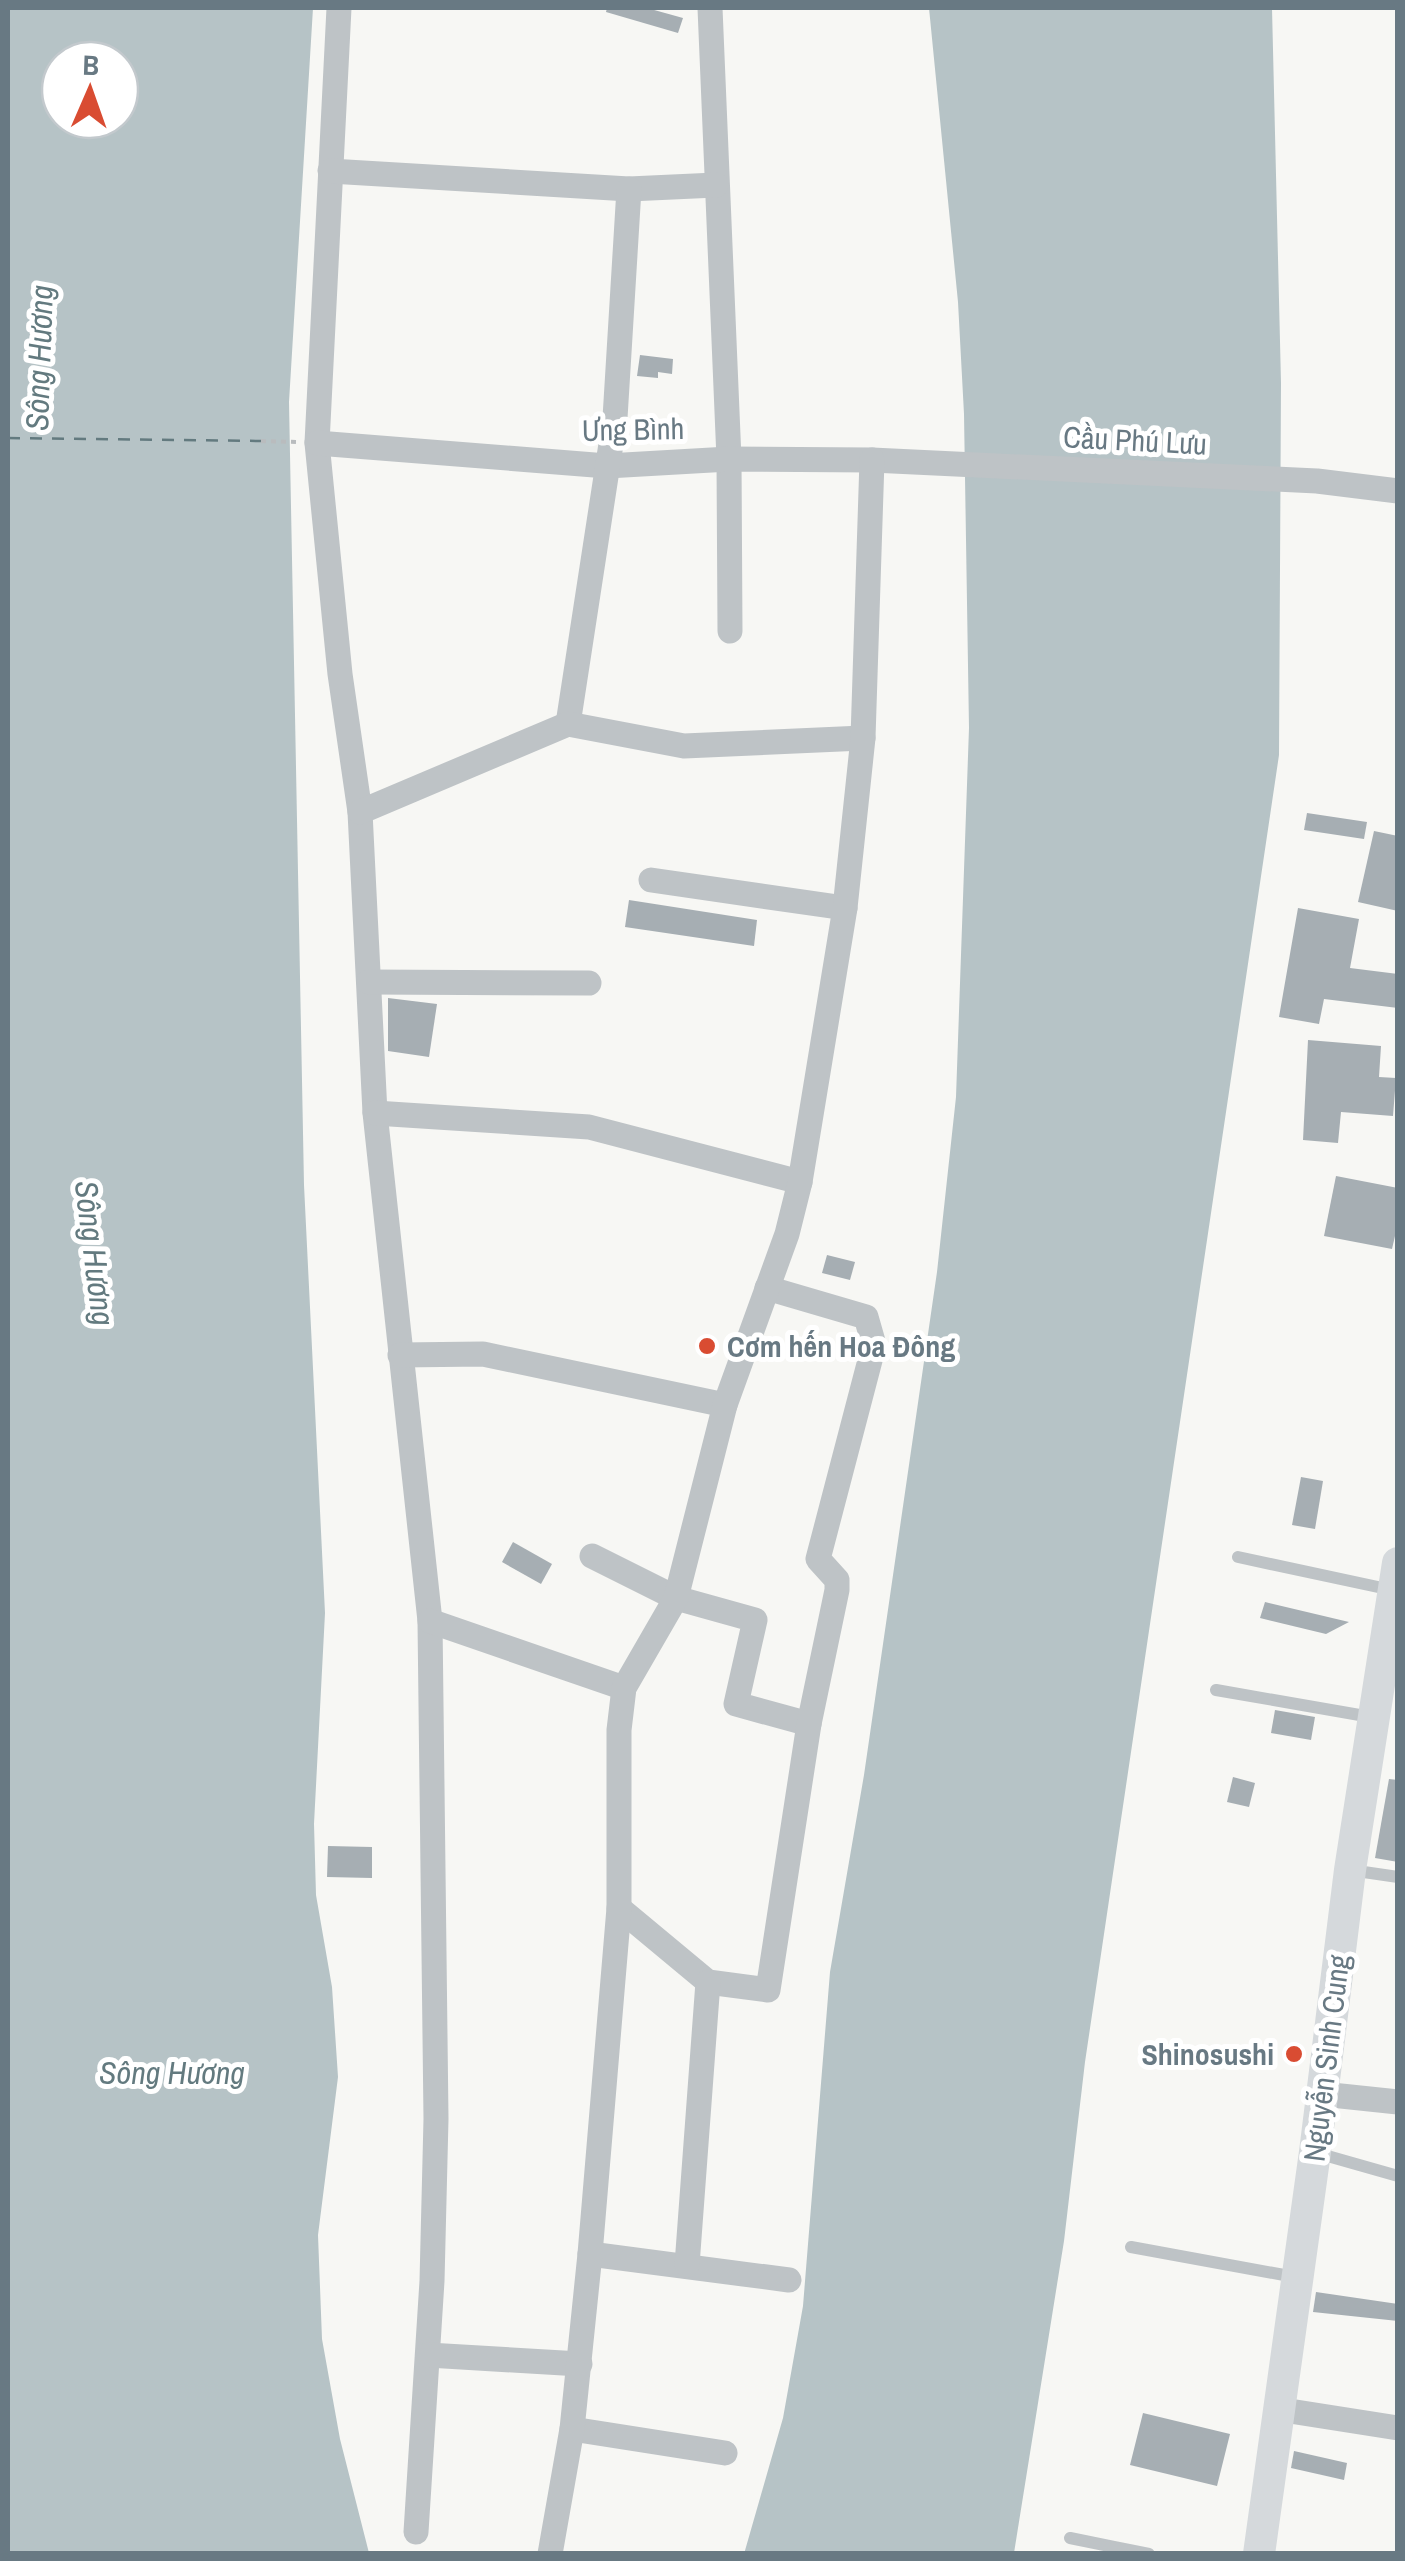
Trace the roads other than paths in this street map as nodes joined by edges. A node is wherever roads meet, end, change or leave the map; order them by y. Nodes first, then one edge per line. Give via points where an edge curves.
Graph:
1 (338, 8) edge
2 (710, 8) edge
3 (330, 171) junction
4 (716, 185) junction
5 (630, 189) junction
6 (317, 443) junction
7 (728, 459) junction
8 (872, 460) junction
9 (950, 463) joint
10 (607, 466) junction
11 (1398, 491) edge
12 (730, 631) dead end
13 (568, 724) junction
14 (863, 738) junction
15 (360, 812) junction
16 (651, 880) dead end
17 (845, 908) junction
18 (368, 982) junction
19 (589, 983) dead end
20 (376, 1114) junction
21 (800, 1182) junction
22 (768, 1288) junction
23 (400, 1355) junction
24 (725, 1405) junction
25 (592, 1556) dead end
26 (1238, 1557) dead end
27 (1396, 1581) edge
28 (676, 1598) junction
29 (430, 1621) junction
30 (624, 1688) junction
31 (1216, 1690) dead end
32 (1374, 1717) junction
33 (808, 1724) junction
34 (1350, 1870) junction
35 (1398, 1877) edge
36 (619, 1908) junction
37 (708, 1982) junction
38 (1322, 2094) junction
39 (1398, 2102) edge
40 (1315, 2152) junction
41 (1398, 2176) edge
42 (1131, 2247) dead end
43 (590, 2254) junction
44 (686, 2265) junction
45 (1295, 2277) junction
46 (788, 2280) dead end
47 (428, 2355) junction
48 (580, 2364) junction
49 (1277, 2410) junction
50 (1398, 2428) edge
51 (572, 2429) junction
52 (725, 2453) dead end
53 (416, 2532) dead end
54 (1070, 2538) dead end
55 (550, 2554) edge
56 (1149, 2554) edge
57 (1258, 2554) edge

1 - 3 street
2 - 4 street
3 - 5 street
3 - 6 street
4 - 5 street
4 - 7 street
5 - 10 street
6 - 10 street, Ưng Bình
6 - 15 street
7 - 8 street, Ưng Bình
7 - 10 street, Ưng Bình
7 - 12 street
8 - 9 street, Ưng Bình
8 - 14 street
9 - 11 street, Cầu Phú Lưu
10 - 13 street
13 - 14 street via 684,746
13 - 15 street
14 - 17 street
15 - 18 street
16 - 17 street
17 - 21 street
18 - 19 street
18 - 20 street
20 - 21 street via 589,1127
20 - 23 street
21 - 22 street
22 - 24 street
22 - 33 street via 866,1317 874,1345 818,1559 837,1580 837,1590
23 - 24 street via 483,1354
23 - 29 street
24 - 28 street
25 - 28 street
26 - 27 lane
27 - 32 main road, Nguyễn Sinh Cung
28 - 30 street
28 - 33 street via 755,1620 736,1704
29 - 30 street
29 - 47 street via 436,2035
30 - 36 street via 618,1730
31 - 32 lane
32 - 34 main road, Nguyễn Sinh Cung
33 - 37 street via 768,1990
34 - 35 lane
34 - 38 main road, Nguyễn Sinh Cung
36 - 37 street
36 - 43 street
37 - 44 street
38 - 39 street
38 - 40 main road, Nguyễn Sinh Cung
40 - 41 lane
40 - 45 main road, Nguyễn Sinh Cung
42 - 45 lane
43 - 44 street
43 - 48 street
44 - 46 street
45 - 49 main road, Nguyễn Sinh Cung
47 - 48 street
47 - 53 street
48 - 51 street
49 - 50 street
49 - 57 main road, Nguyễn Sinh Cung
51 - 52 street
51 - 55 street
54 - 56 lane

